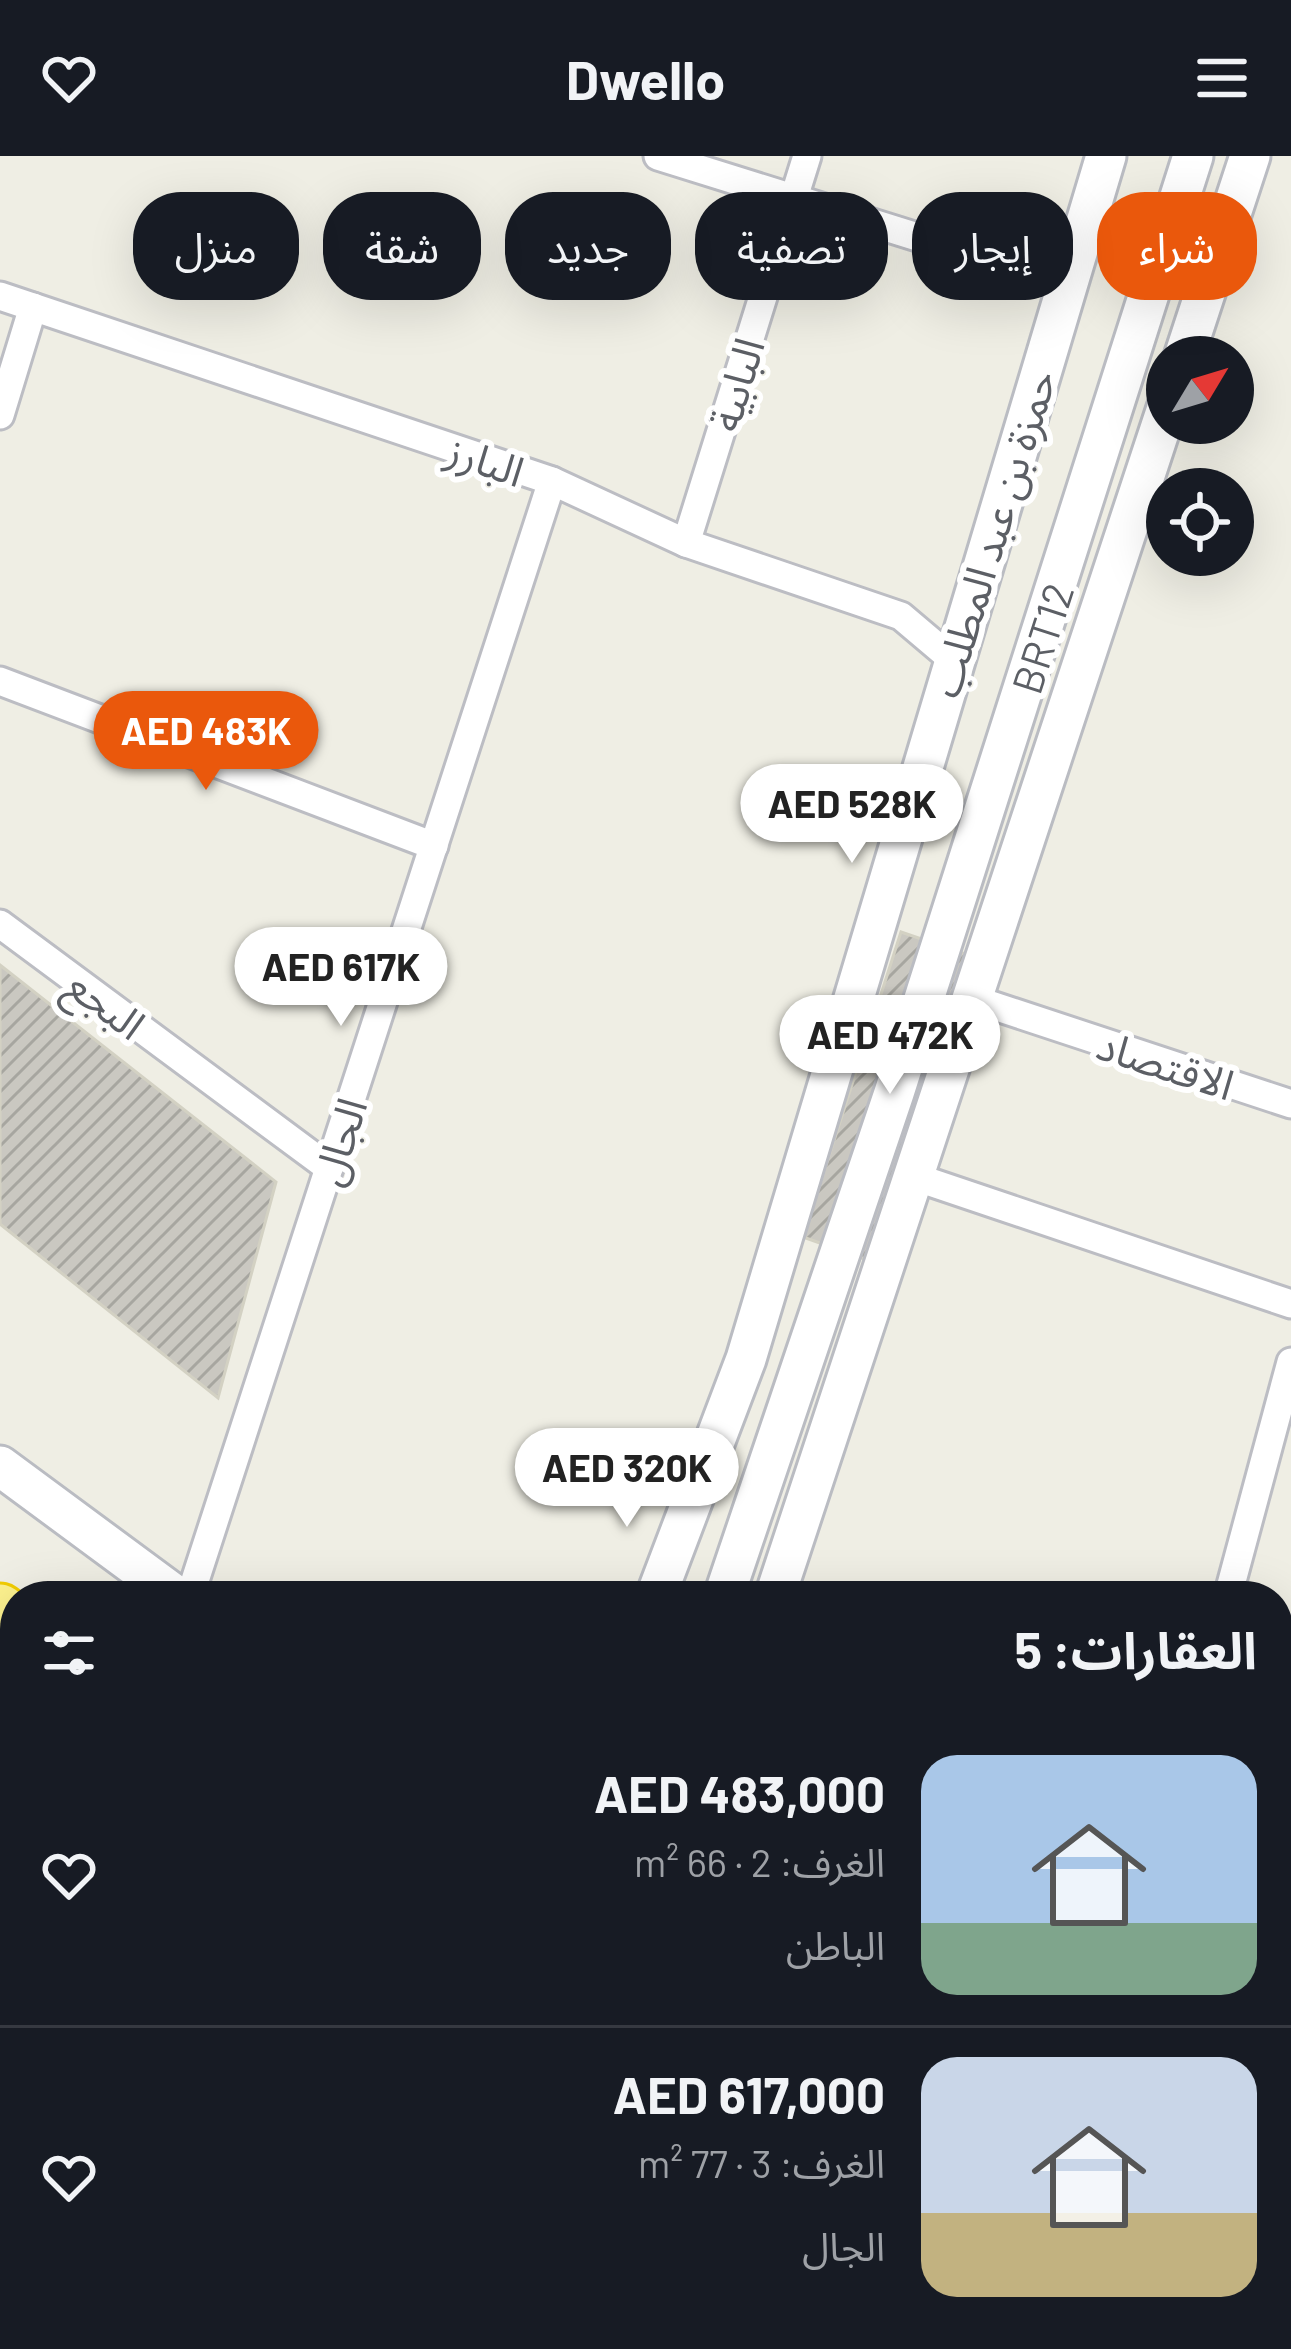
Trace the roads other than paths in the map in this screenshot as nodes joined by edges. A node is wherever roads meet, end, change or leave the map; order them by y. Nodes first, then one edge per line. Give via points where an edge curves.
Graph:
1 (658, 156) edge
2 (806, 156) edge
3 (1106, 156) edge
4 (1193, 156) edge
5 (1250, 156) edge
6 (770, 192) edge
7 (794, 192) edge
8 (888, 228) edge
9 (1074, 256) junction
10 (0, 296) edge
11 (761, 300) edge
12 (33, 307) junction
13 (1191, 336) edge
14 (0, 415) edge
15 (1155, 444) edge
16 (552, 481) junction
17 (686, 543) junction
18 (953, 660) junction
19 (0, 681) edge
20 (434, 846) junction
21 (0, 923) edge
22 (973, 999) junction
23 (1291, 1104) edge
24 (329, 1168) junction
25 (915, 1177) junction
26 (1291, 1304) edge
27 (1291, 1362) edge
28 (0, 1466) edge
29 (688, 1506) junction
30 (156, 1581) edge
31 (195, 1581) edge
32 (638, 1581) edge
33 (661, 1581) edge
34 (729, 1581) edge
35 (780, 1581) edge
36 (1232, 1581) edge

1 - 6 street
2 - 7 street, البابية
3 - 9 main road, حمزة بن عبد المطلب
4 - 34 main road, BRT12 via 895,1093
5 - 13 main road
8 - 9 street via 1023,269
9 - 18 main road, حمزة بن عبد المطلب
10 - 12 street, البارز
11 - 17 street, البابية
12 - 14 street
12 - 16 street, البارز
15 - 22 main road
16 - 17 street, البارز
16 - 20 street, الجال
17 - 18 street, البارز via 901,616
18 - 29 main road, حمزة بن عبد المطلب via 746,1359
19 - 20 street
20 - 24 street, الجال
21 - 24 street, البجع
22 - 23 street, الاقتصاد
22 - 25 main road
24 - 31 street, الجال
25 - 26 street
25 - 35 main road
27 - 36 street
28 - 30 main road
29 - 32 main road
29 - 33 main road, حمزة بن عبد المطلب

